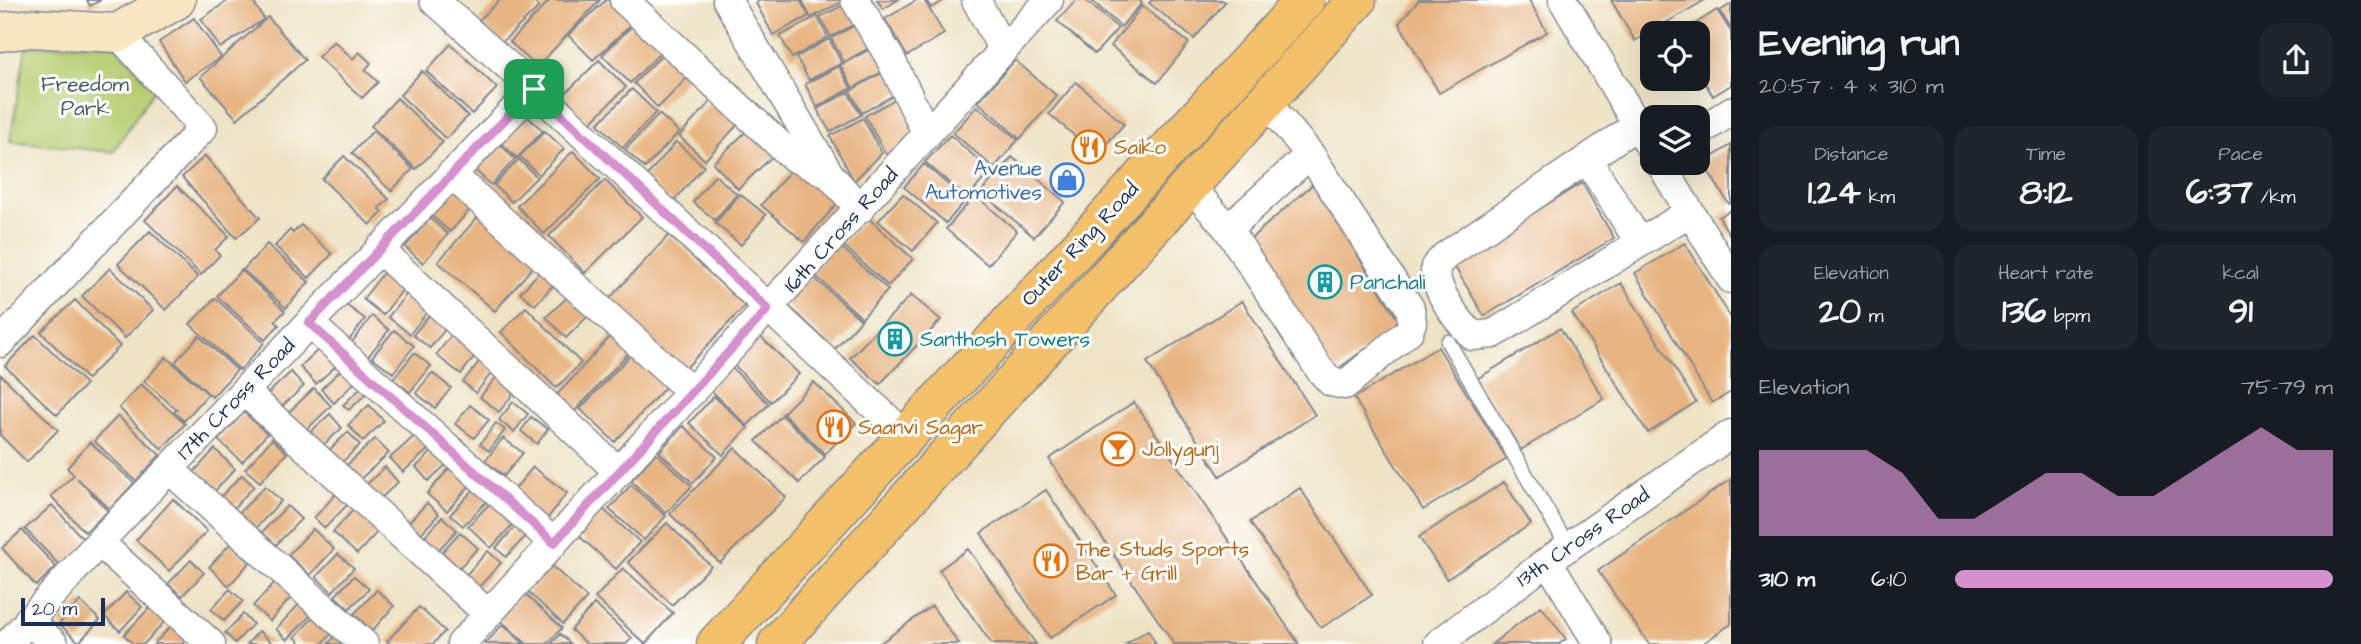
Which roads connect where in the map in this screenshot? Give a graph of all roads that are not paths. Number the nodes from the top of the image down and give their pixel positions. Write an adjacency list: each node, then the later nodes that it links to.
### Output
1 (176, 0): 12 (street)
2 (435, 0): 14 (street)
3 (624, 0): 24 (street)
4 (727, 0): 24 (street)
5 (855, 0): 20 (street)
6 (976, 0): 13 (street)
7 (1049, 0): 13 (street, 16th Cross Road)
8 (1304, 0): 39 (highway, Outer Ring Road)
9 (1357, 0): 15 (highway, Outer Ring Road)
10 (1563, 0): 18 (street)
11 (0, 32): 12 (street)
12 (117, 33): 36 (street)
13 (1003, 50): 20 (street, 16th Cross Road)
14 (534, 89): 23 (street, 17th Cross Road); 33 (street)
15 (1266, 102): 21 (street); 26 (highway, Outer Ring Road)
16 (1731, 111): 17 (street)
17 (1710, 120)
18 (1637, 125): 19 (street); 22 (street)
19 (1640, 130)
20 (927, 134): 27 (street, 16th Cross Road)
21 (1310, 154): 29 (street); 29 (street)
22 (1587, 159): 30 (street); 30 (street)
23 (451, 174): 31 (street, 17th Cross Road); 38 (street)
24 (830, 175): 27 (street)
25 (1667, 175): 28 (street)
26 (1190, 186): 29 (street); 54 (highway, Outer Ring Road)
27 (860, 209): 33 (street, 16th Cross Road)
28 (1690, 212): 30 (street); 32 (street)
29 (1228, 229)
30 (1640, 243)
31 (379, 249): 34 (street, 17th Cross Road); 42 (street)
32 (1731, 279)
33 (768, 309): 38 (street, 16th Cross Road); 39 (street)
34 (309, 323): 37 (street, 17th Cross Road); 44 (street)
35 (1448, 342): 45 (lane)
36 (0, 343)
37 (244, 391): 41 (street, 17th Cross Road); 46 (street)
38 (692, 392): 42 (street, 16th Cross Road)
39 (905, 435): 53 (highway, Outer Ring Road)
40 (1731, 435): 45 (street, 13th Cross Road)
41 (169, 469): 43 (street, 17th Cross Road); 51 (street)
42 (618, 472): 44 (street, 16th Cross Road)
43 (99, 542): 47 (street, 17th Cross Road); 50 (street)
44 (554, 543): 46 (street, 16th Cross Road)
45 (1558, 554): 55 (street, 13th Cross Road); 56 (street)
46 (488, 614): 52 (street, 16th Cross Road)
47 (28, 620): 48 (street, 17th Cross Road); 49 (street)
48 (8, 644)
49 (54, 644)
50 (211, 644)
51 (364, 644)
52 (461, 644)
53 (716, 644)
54 (777, 644)
55 (1438, 644)
56 (1598, 644)

